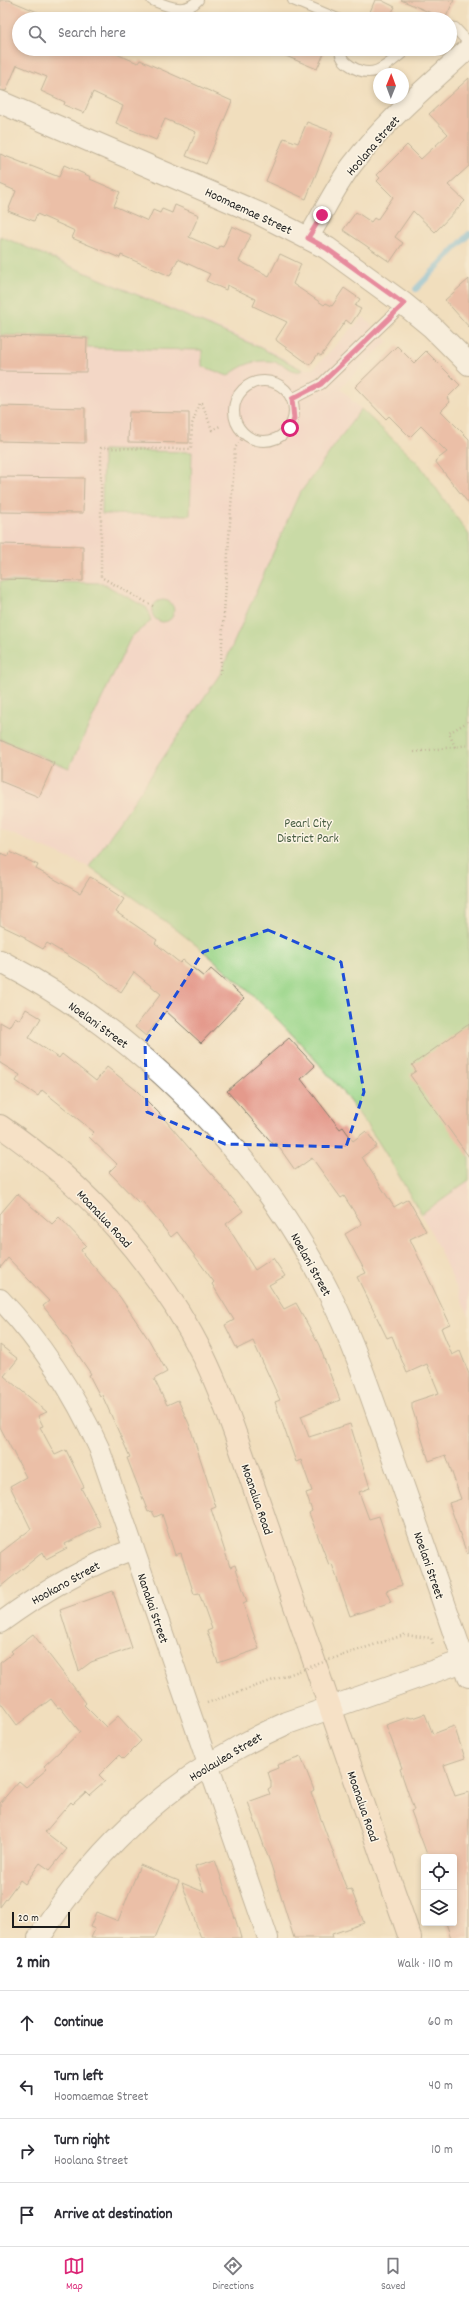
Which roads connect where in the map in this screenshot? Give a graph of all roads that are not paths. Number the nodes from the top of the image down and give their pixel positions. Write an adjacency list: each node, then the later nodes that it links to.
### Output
1 (152, 0): 2 (lane)
2 (198, 0)
3 (293, 0): 4 (lane)
4 (321, 12)
5 (457, 30): 6 (lane)
6 (469, 43)
7 (469, 48): 11 (street, Hoolana Street)
8 (341, 56): 9 (lane)
9 (398, 56)
10 (0, 102): 11 (street, Hoomaemae Street)
11 (308, 238): 12 (street, Hoomaemae Street)
12 (404, 304): 13 (street, Hoomaemae Street); 14 (lane)
13 (469, 364)
14 (292, 399): 14 (lane)
15 (0, 961): 20 (street, Noelani Street)
16 (0, 1126): 21 (main road, Moanalua Road)
17 (0, 1299): 18 (street, Nanakai Street)
18 (134, 1549): 19 (street, Hookano Street); 22 (street, Nanakai Street)
19 (0, 1623)
20 (467, 1665): 21 (street, Hoolaulea Street)
21 (330, 1707): 22 (street, Hoolaulea Street); 25 (main road, Moanalua Road)
22 (208, 1764): 23 (street, Hoolaulea Street); 24 (street, Nanakai Street)
23 (39, 1938)
24 (268, 1938)
25 (410, 1938)

